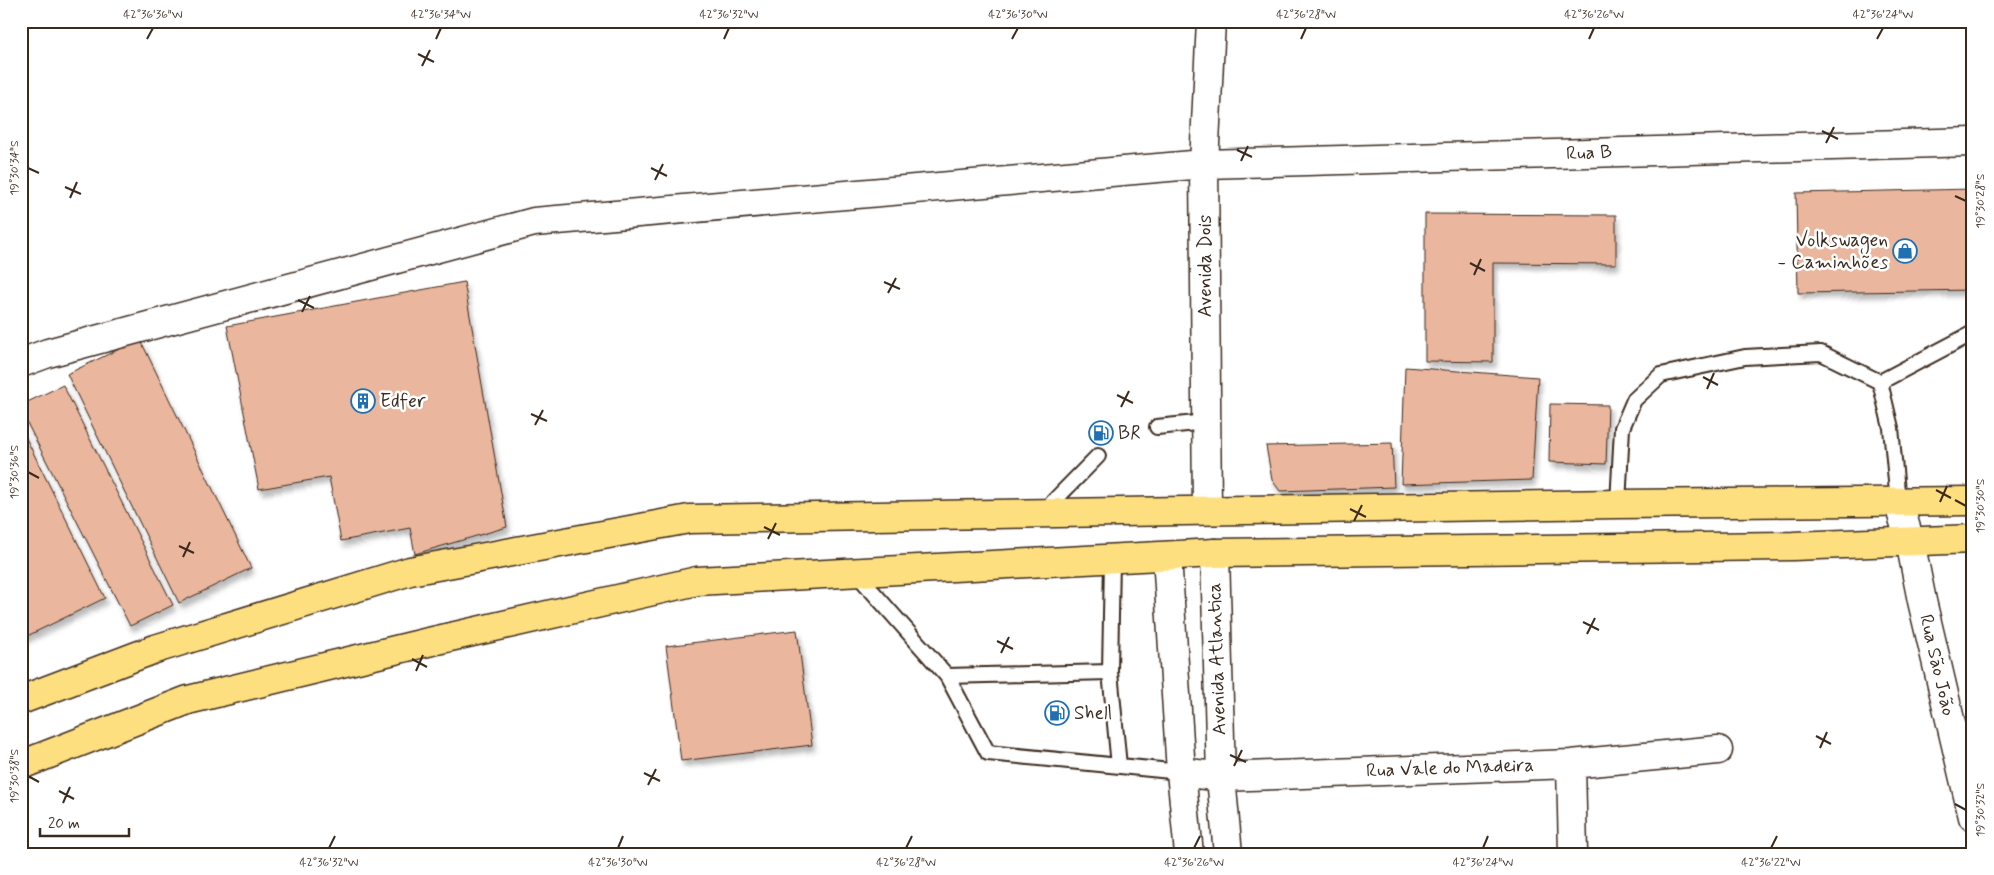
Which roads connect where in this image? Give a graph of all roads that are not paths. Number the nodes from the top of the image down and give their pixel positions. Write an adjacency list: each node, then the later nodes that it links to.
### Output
1 (1211, 21): 3 (street, Avenida Dois)
2 (1973, 142): 3 (street, Rua B)
3 (1204, 164): 5 (street, Rua B); 7 (street, Avenida Dois)
4 (1973, 333): 6 (lane)
5 (21, 363)
6 (1880, 382): 11 (lane); 12 (lane)
7 (1206, 422): 8 (lane); 13 (street, Avenida Dois)
8 (1157, 427)
9 (1098, 456): 14 (lane)
10 (1973, 501): 11 (main road)
11 (1898, 502): 12 (main road); 16 (street, Rua São João)
12 (1618, 504): 13 (main road)
13 (1206, 510): 14 (main road)
14 (1043, 513): 23 (main road)
15 (1973, 539): 16 (main road)
16 (1910, 541): 17 (main road); 30 (street, Rua São João)
17 (1215, 553): 18 (main road); 29 (street, Avenida Atlantica)
18 (1167, 556): 19 (main road); 28 (street)
19 (1112, 559): 20 (main road); 21 (lane)
20 (856, 573): 22 (lane); 26 (main road)
21 (1110, 672): 22 (lane); 27 (lane)
22 (946, 676): 27 (lane)
23 (21, 700)
24 (1718, 750): 25 (street, Rua Vale do Madeira)
25 (1571, 764): 29 (street, Rua Vale do Madeira); 33 (street)
26 (21, 766)
27 (1119, 766): 28 (lane)
28 (1181, 772): 29 (street, Rua Vale do Madeira); 31 (street)
29 (1221, 777): 32 (street, Avenida Atlantica)
30 (1973, 818)
31 (1189, 854)
32 (1228, 854)
33 (1572, 854)

